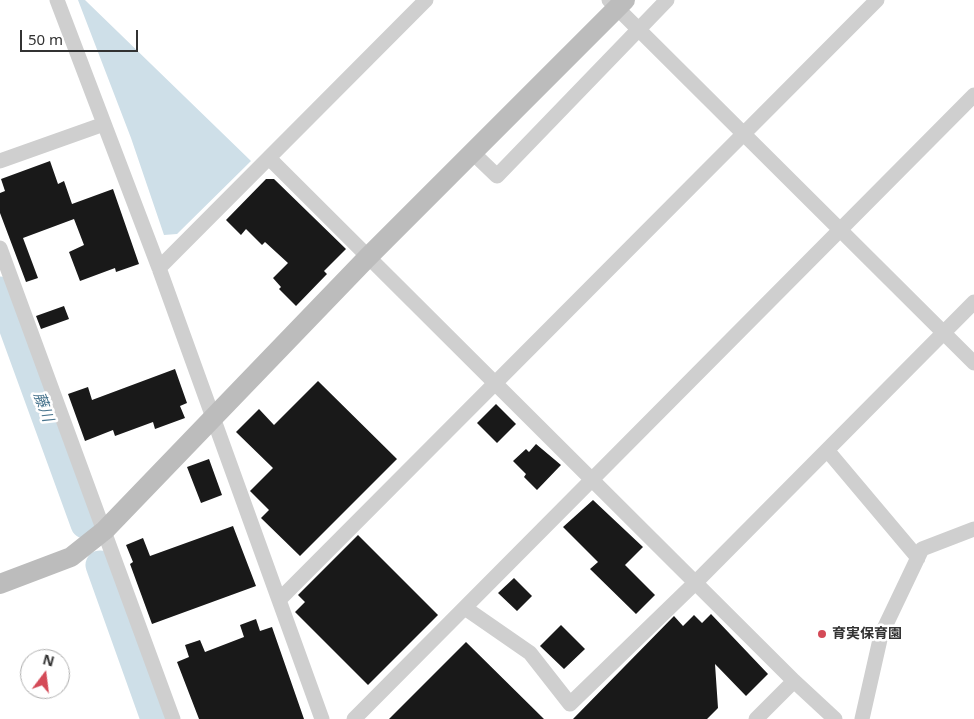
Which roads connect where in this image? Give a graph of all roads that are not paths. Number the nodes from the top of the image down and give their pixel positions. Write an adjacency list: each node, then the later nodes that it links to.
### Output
1 (56, 0): 8 (street)
2 (426, 0): 11 (street)
3 (667, 0): 6 (street)
4 (877, 0): 9 (street)
5 (617, 3): 6 (street); 10 (street)
6 (637, 30): 9 (street); 10 (street)
7 (974, 95): 13 (street)
8 (104, 124): 12 (street); 16 (street)
9 (742, 134): 13 (street); 20 (street)
10 (473, 153): 15 (street)
11 (269, 158): 15 (street); 16 (street)
12 (0, 161)
13 (838, 230): 18 (street); 23 (street)
14 (0, 248): 25 (street)
15 (367, 258): 20 (street); 21 (street)
16 (159, 268): 21 (street)
17 (974, 302): 18 (street)
18 (943, 333): 19 (street); 22 (street)
19 (974, 363)
20 (496, 384): 23 (street); 29 (street)
21 (212, 419): 25 (street); 29 (street)
22 (827, 450): 26 (street); 27 (street)
23 (593, 479): 27 (street); 30 (street)
24 (974, 529): 26 (street)
25 (104, 530): 28 (street); 32 (street)
26 (918, 558): 37 (street)
27 (696, 582): 30 (street); 31 (street)
28 (0, 584)
29 (279, 600): 33 (street)
30 (465, 608): 34 (street)
31 (794, 681): 35 (street); 36 (street)
32 (173, 719)
33 (322, 719)
34 (354, 719)
35 (756, 719)
36 (835, 719)
37 (862, 719)

